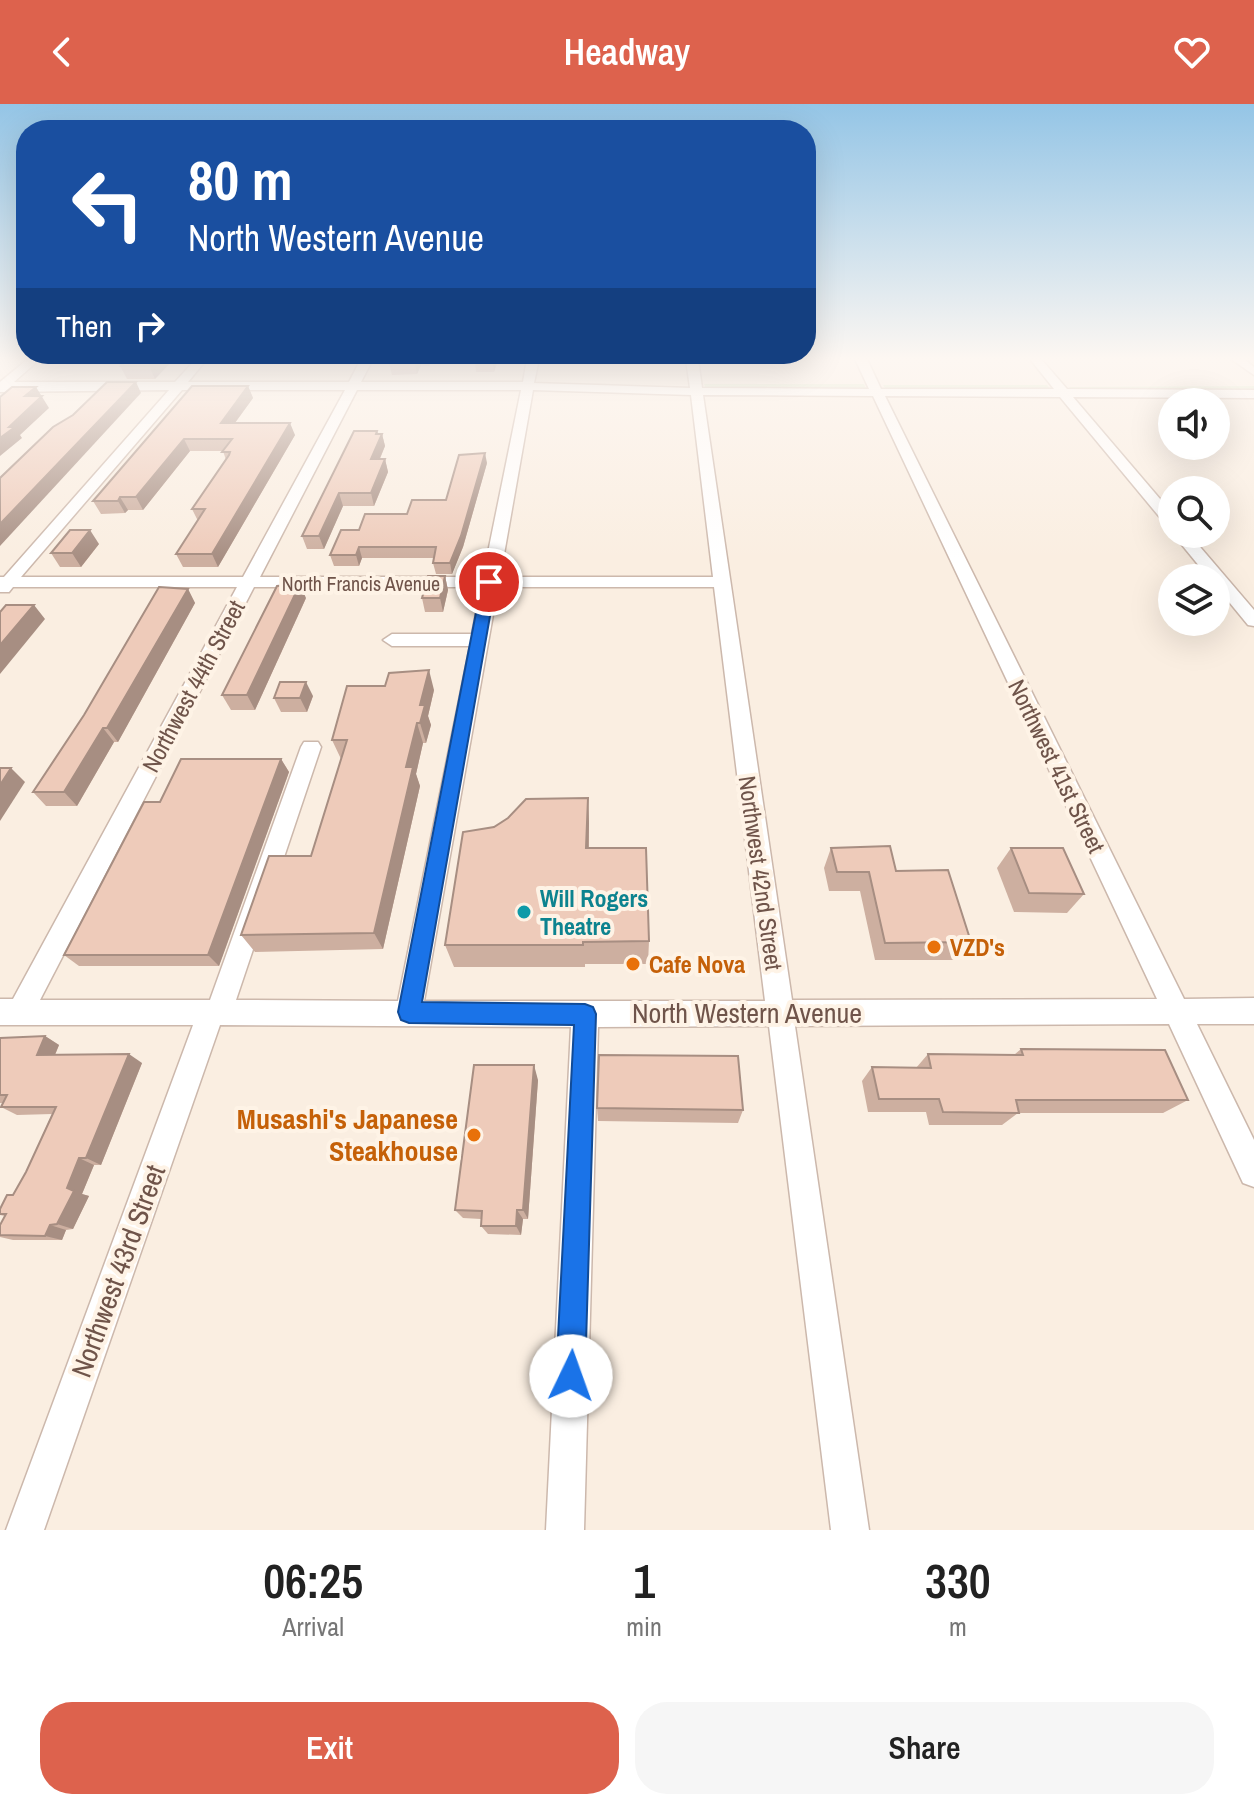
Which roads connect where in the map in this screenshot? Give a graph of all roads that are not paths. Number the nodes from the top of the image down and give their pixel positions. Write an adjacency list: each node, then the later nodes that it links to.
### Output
1 (143, 426): 12 (street)
2 (333, 426): 11 (street, Northwest 44th Street)
3 (520, 426): 9 (street)
4 (701, 426): 10 (street, Northwest 42nd Street)
5 (894, 426): 17 (street, Northwest 41st Street)
6 (1090, 426): 7 (street)
7 (1158, 506)
8 (1193, 548): 13 (street)
9 (489, 582): 10 (street, North Francis Avenue); 11 (street, North Francis Avenue); 15 (street)
10 (722, 582): 22 (street, Northwest 42nd Street)
11 (248, 584): 12 (street, North Francis Avenue); 19 (street, Northwest 44th Street)
12 (3, 585)
13 (1254, 621)
14 (392, 640): 15 (street)
15 (478, 640): 21 (street)
16 (311, 747): 20 (street, Northwest 43rd Street)
17 (1176, 1011): 18 (street, North Western Avenue); 22 (street, North Western Avenue); 24 (street, Northwest 41st Street)
18 (1254, 1011)
19 (10, 1012): 20 (street, North Western Avenue)
20 (215, 1012): 21 (street, North Western Avenue); 25 (street, Northwest 43rd Street)
21 (409, 1012): 23 (street, North Western Avenue)
22 (781, 1013): 23 (street, North Western Avenue); 27 (street, Northwest 42nd Street)
23 (585, 1014): 26 (street)
24 (1254, 1172)
25 (25, 1530)
26 (565, 1530)
27 (850, 1530)

